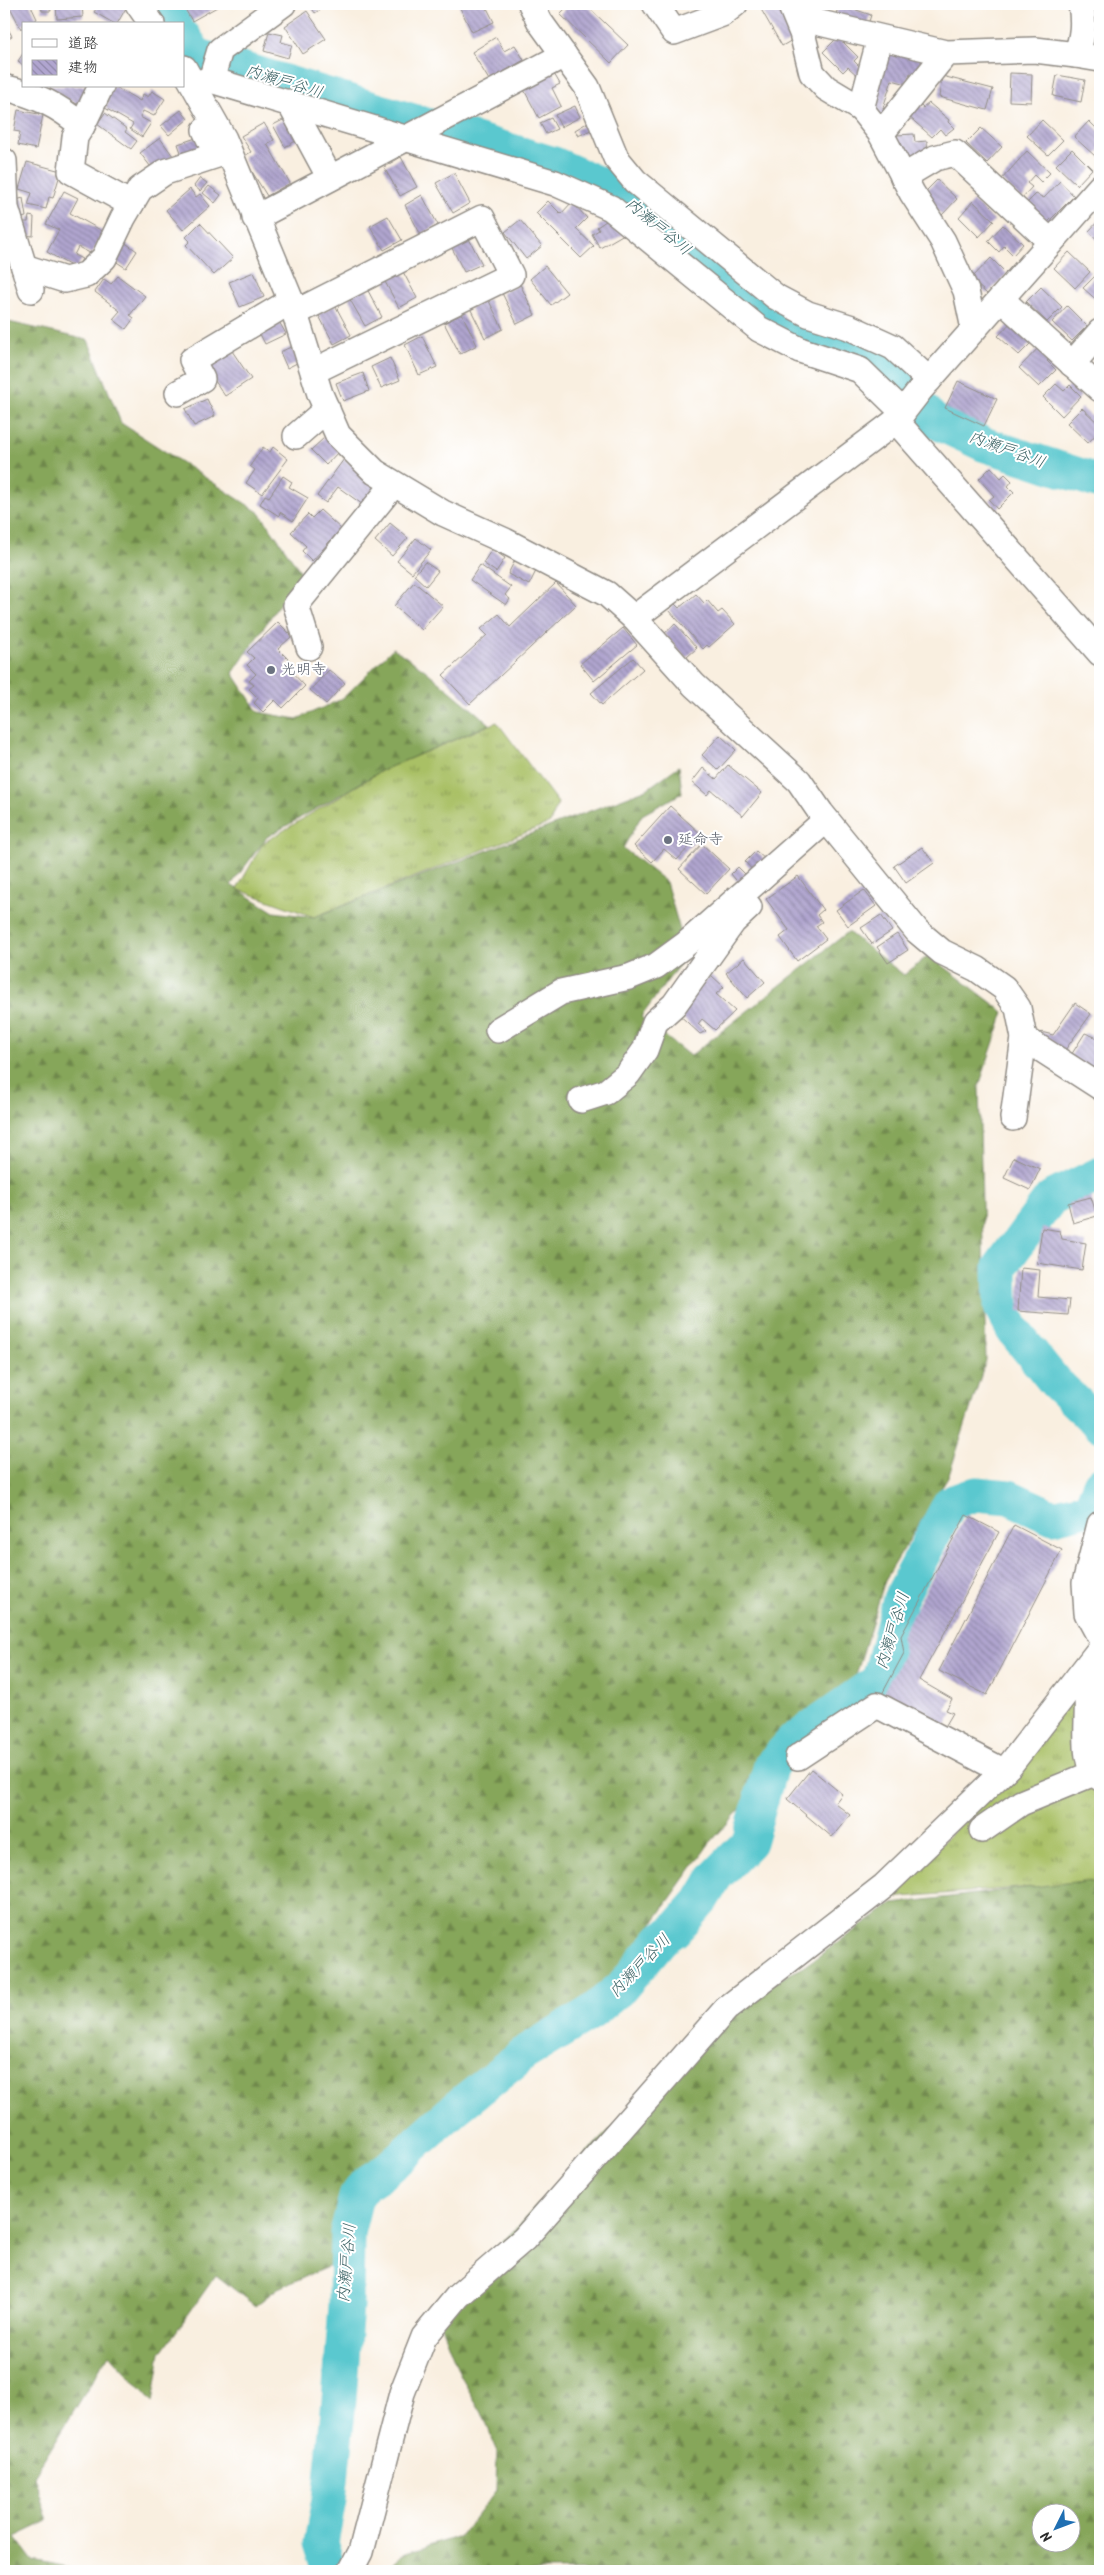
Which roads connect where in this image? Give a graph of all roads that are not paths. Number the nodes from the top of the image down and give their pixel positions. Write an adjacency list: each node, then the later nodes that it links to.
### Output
1 (283, 4): 13 (street)
2 (531, 4): 10 (street)
3 (655, 4): 4 (street)
4 (735, 4)
5 (790, 4): 17 (street)
6 (795, 4): 8 (street)
7 (1081, 4): 11 (street)
8 (880, 38): 9 (street); 17 (street)
9 (946, 53): 11 (street); 19 (street)
10 (564, 55): 20 (street); 35 (street)
11 (1076, 55): 12 (street)
12 (1100, 59)
13 (192, 79): 16 (street); 21 (street); 27 (street)
14 (100, 88): 18 (street)
15 (4, 91): 18 (street)
16 (289, 102): 20 (street); 24 (street)
17 (861, 109): 19 (street)
18 (82, 126): 26 (street)
19 (881, 134): 23 (street)
20 (407, 137): 24 (street); 39 (street)
21 (217, 155): 26 (street); 27 (street)
22 (4, 161): 26 (street)
23 (903, 177): 28 (street); 31 (street)
24 (330, 178): 27 (street)
25 (1100, 187): 28 (street)
26 (131, 204)
27 (252, 209): 30 (street)
28 (1051, 242): 29 (street)
29 (1000, 300): 31 (street); 33 (street)
30 (293, 307): 34 (street); 34 (street); 37 (street)
31 (974, 329): 35 (street)
32 (1100, 332): 33 (street)
33 (1072, 364): 36 (street)
34 (314, 372): 38 (street)
35 (924, 385): 39 (street)
36 (1100, 389)
37 (178, 393)
38 (327, 409): 40 (street); 41 (street)
39 (899, 417): 42 (street); 44 (street)
40 (296, 436)
41 (394, 484): 42 (street); 43 (street)
42 (634, 618): 45 (street)
43 (309, 648)
44 (1100, 653)
45 (829, 824): 46 (street); 47 (street); 49 (street)
46 (498, 1030)
47 (1024, 1038): 48 (street); 50 (street)
48 (1100, 1087)
49 (582, 1100)
50 (1013, 1118)
51 (1100, 1524): 52 (street)
52 (1100, 1637)
53 (1100, 1650): 54 (street)
54 (1088, 1676): 56 (street); 57 (street)
55 (798, 1757): 56 (street)
56 (1003, 1771): 59 (street)
57 (1097, 1776): 58 (street)
58 (982, 1830)
59 (351, 2571)

